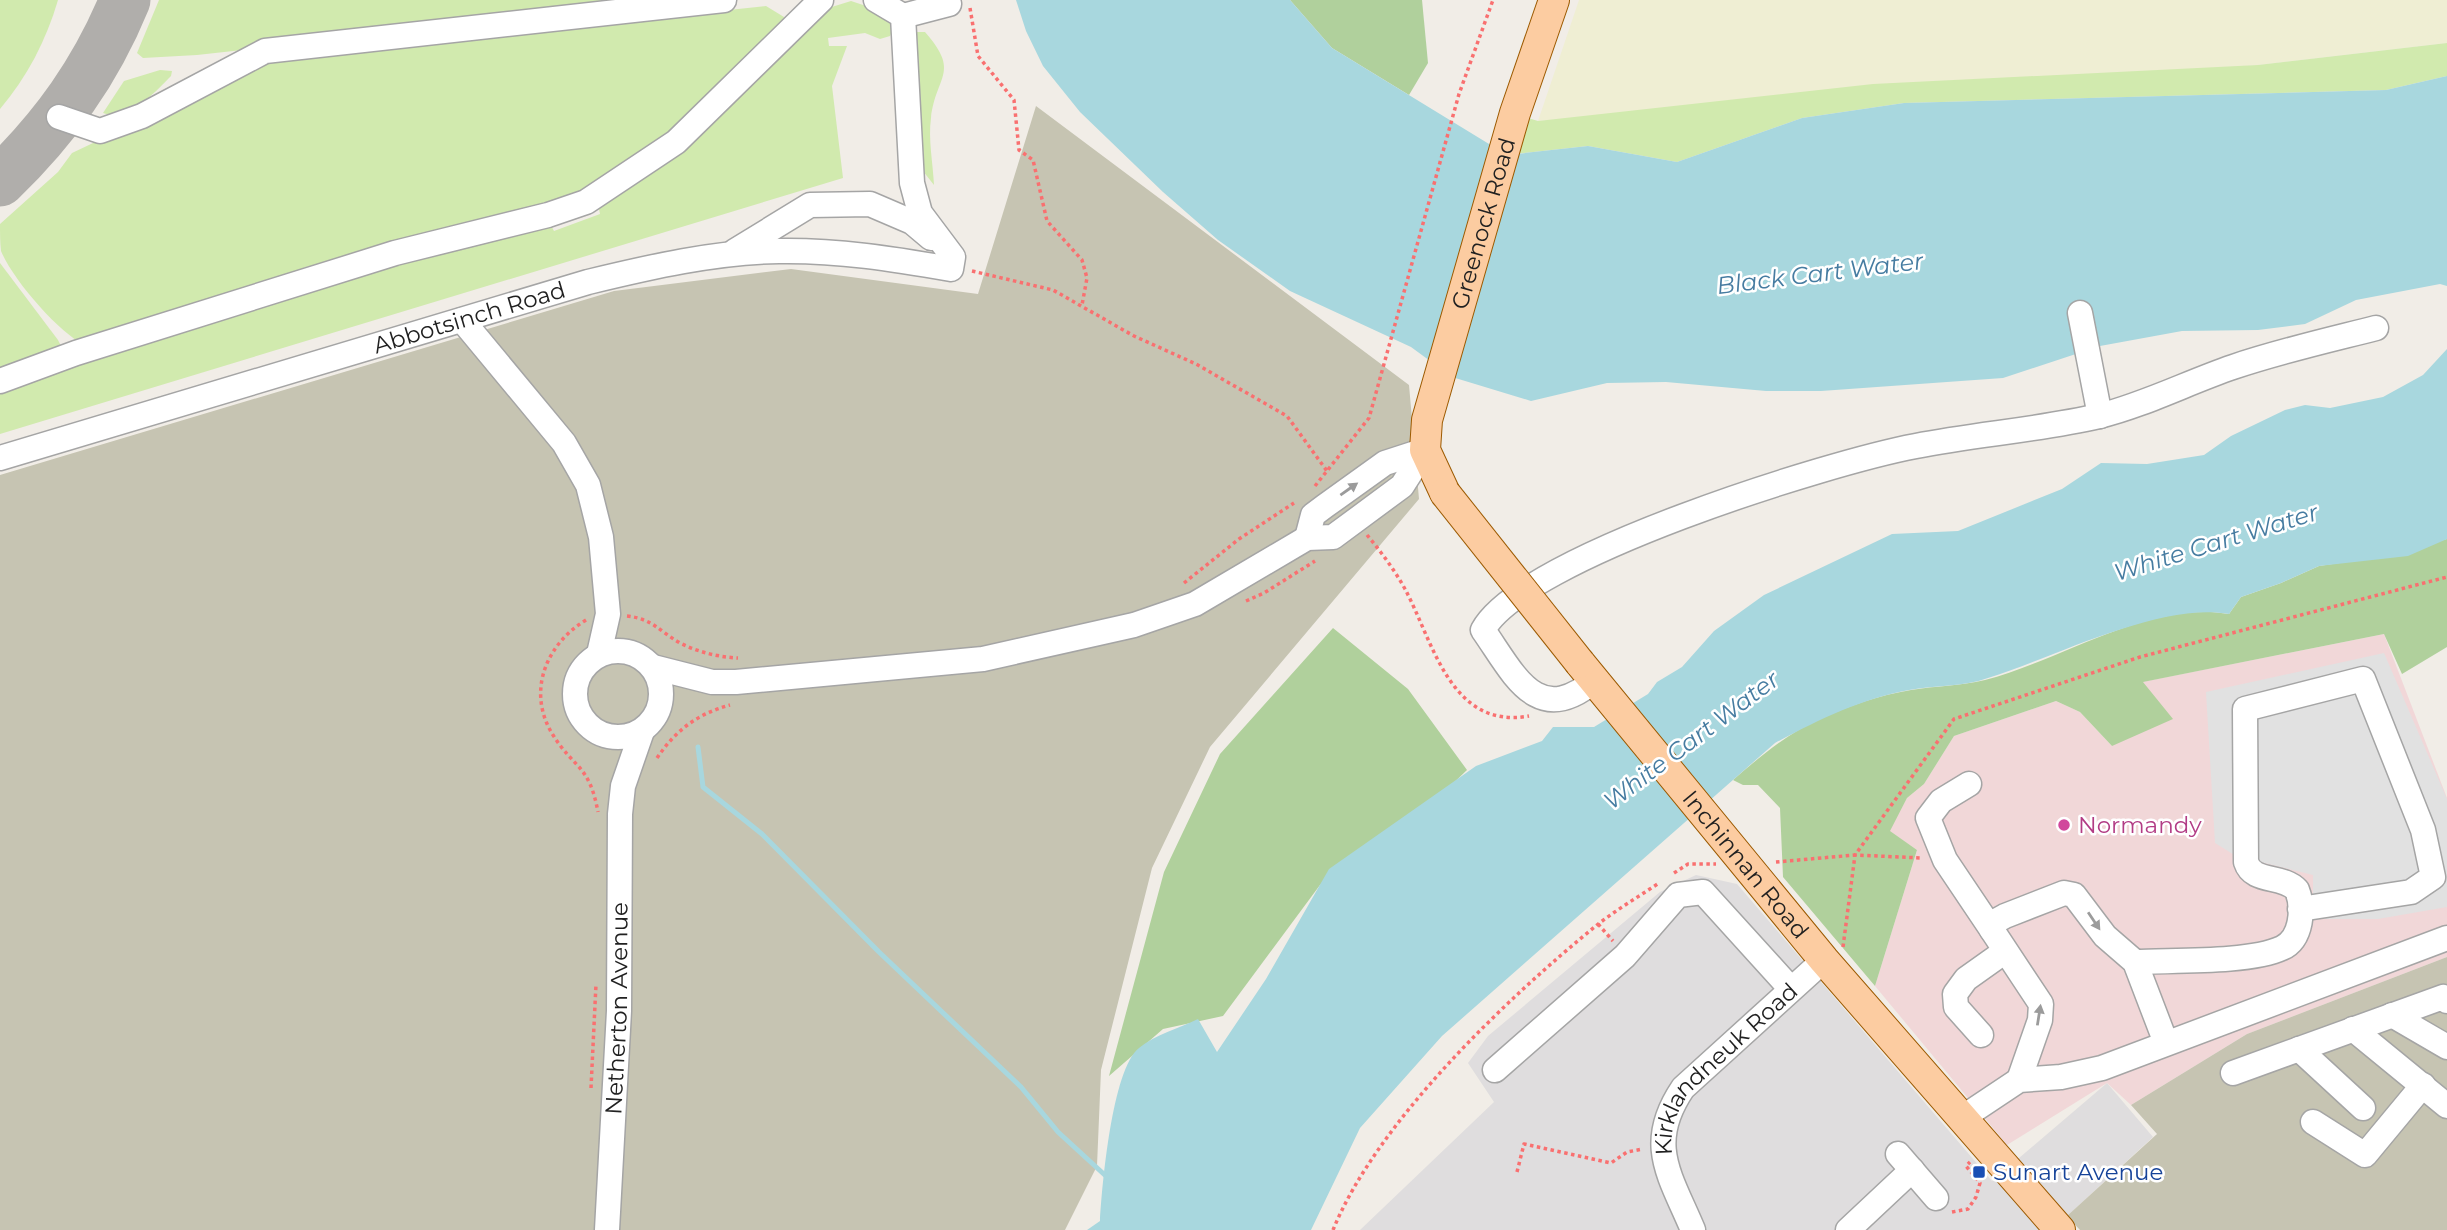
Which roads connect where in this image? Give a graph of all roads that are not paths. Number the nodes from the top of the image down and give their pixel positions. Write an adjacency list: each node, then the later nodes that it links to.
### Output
1 (724, 0): 7 (street)
2 (821, 0): 13 (street)
3 (877, 0): 6 (street)
4 (948, 0): 6 (street)
5 (1554, 0): 15 (main road, Greenock Road)
6 (903, 16): 9 (street)
7 (60, 117)
8 (728, 256): 9 (street, Abbotsinch Road); 9 (street); 11 (street, Abbotsinch Road)
9 (952, 263)
10 (2080, 313): 14 (street)
11 (463, 320): 16 (street, Abbotsinch Road); 17 (street)
12 (2376, 327): 14 (street)
13 (0, 381)
14 (2100, 416): 20 (street)
15 (1425, 450): 20 (main road, Inchinnan Road, bridge); 21 (street)
16 (0, 458)
17 (608, 614): 18 (street); 19 (street)
18 (599, 654): 19 (street); 24 (street)
19 (644, 660): 21 (street); 22 (street)
20 (1595, 680): 31 (main road, Inchinnan Road)
21 (712, 682): 22 (street)
22 (661, 704): 23 (street)
23 (642, 731): 24 (street); 26 (street, Netherton Avenue)
24 (606, 736): 26 (street, Netherton Avenue)
25 (1969, 783): 29 (street)
26 (623, 786): 49 (street, Netherton Avenue)
27 (2300, 909): 27 (street); 30 (street)
28 (2447, 938): 37 (street)
29 (1998, 941): 30 (street, one-way to 30); 36 (street); 42 (street, one-way to 29)
30 (2135, 962): 37 (street)
31 (1833, 970): 32 (street, Kirklandneuk Road); 46 (main road, Inchinnan Road)
32 (1791, 989): 40 (street); 50 (street, Kirklandneuk Road)
33 (2447, 1001): 34 (street)
34 (2392, 1016): 35 (street); 38 (street)
35 (2353, 1030): 39 (street); 43 (street)
36 (1981, 1035)
37 (2166, 1043): 42 (street)
38 (2447, 1047)
39 (2300, 1049): 41 (street); 45 (street)
40 (1495, 1070)
41 (2233, 1073)
42 (2019, 1080): 46 (street)
43 (2423, 1085): 44 (street); 47 (street)
44 (2447, 1106)
45 (2363, 1108)
46 (1962, 1118): 52 (main road, Inchinnan Road)
47 (2313, 1122)
48 (1936, 1198): 51 (street)
49 (607, 1230)
50 (1693, 1230)
51 (1848, 1230)
52 (2060, 1230)

